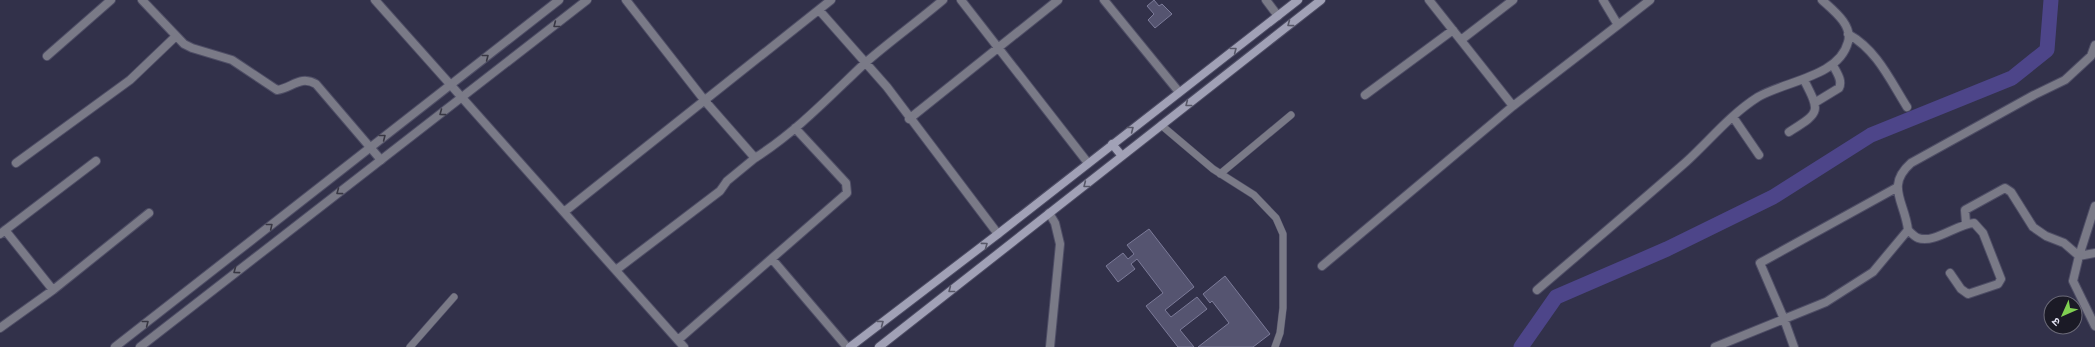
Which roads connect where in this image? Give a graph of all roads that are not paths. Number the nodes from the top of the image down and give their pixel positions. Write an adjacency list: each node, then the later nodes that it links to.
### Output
1 (111, 0): 29 (street)
2 (142, 0): 25 (street)
3 (375, 0): 33 (street)
4 (558, 0): 33 (street, one-way to 4)
5 (586, 0): 36 (street, one-way to 36)
6 (626, 0): 37 (street)
7 (831, 0): 20 (street)
8 (943, 0): 30 (street)
9 (962, 0): 28 (street)
10 (1058, 0): 28 (street)
11 (1104, 0): 34 (street)
12 (1266, 0): 21 (street)
13 (1298, 0): 21 (main road)
14 (1321, 0): 44 (main road, one-way to 44)
15 (1429, 0): 23 (street)
16 (1513, 0): 26 (street)
17 (1603, 0): 22 (street)
18 (1650, 0): 22 (street)
19 (1822, 0): 24 (street)
20 (819, 10): 30 (street); 37 (street)
21 (1278, 16): 34 (main road, one-way to 21)
22 (1618, 25): 39 (street)
23 (1453, 30): 26 (street); 35 (street)
24 (1848, 34): 31 (street); 40 (street)
25 (175, 37): 48 (street); 55 (street)
26 (1461, 40): 39 (street)
27 (2095, 45): 57 (street)
28 (999, 48): 43 (street); 54 (street)
29 (47, 56)
30 (866, 63): 43 (street); 45 (street)
31 (1832, 65): 32 (street); 38 (street)
32 (1804, 80): 38 (street); 42 (street)
33 (451, 85): 36 (street); 48 (street, one-way to 33)
34 (1179, 92): 47 (main road, one-way to 34)
35 (1365, 95)
36 (462, 98): 52 (street, one-way to 52); 59 (street)
37 (705, 101): 51 (street); 59 (street)
38 (1816, 102): 46 (street)
39 (1513, 106): 69 (street)
40 (1907, 107)
41 (1291, 115): 56 (lane)
42 (1733, 117): 49 (street); 73 (street)
43 (909, 119): 65 (street)
44 (1161, 125): 50 (main road); 56 (lane)
45 (795, 128): 51 (street); 68 (street)
46 (1789, 132)
47 (1112, 144): 50 (main road); 54 (main road)
48 (369, 147): 52 (street); 80 (street, one-way to 48)
49 (1759, 155)
50 (1122, 156): 61 (main road, one-way to 61)
51 (755, 158): 70 (street)
52 (380, 160): 81 (street, one-way to 81)
53 (96, 161): 64 (street)
54 (1088, 163): 65 (main road)
55 (16, 164)
56 (1220, 174): 88 (lane)
57 (1896, 188): 63 (street); 75 (street)
58 (2095, 206): 67 (street)
59 (564, 212): 70 (street)
60 (149, 213): 72 (street)
61 (1048, 213): 86 (main road, one-way to 86); 87 (street)
62 (1966, 223): 63 (street); 67 (street); 71 (street)
63 (1908, 230): 75 (street)
64 (2, 232): 72 (street)
65 (998, 234): 85 (main road, one-way to 65)
66 (2095, 253): 67 (street)
67 (2079, 256): 76 (street)
68 (772, 259): 78 (street); 84 (street)
69 (1322, 266)
70 (616, 270): 78 (street)
71 (1950, 273)
72 (53, 290): 77 (street)
73 (1537, 290)
74 (454, 297): 82 (lane)
75 (1784, 319): 79 (street); 89 (street)
76 (2095, 326)
77 (0, 328)
78 (678, 340): 83 (street)
79 (1718, 346)
80 (115, 347)
81 (140, 347)
82 (410, 347)
83 (684, 347)
84 (847, 347)
85 (850, 347)
86 (879, 347)
87 (1050, 347)
88 (1275, 347)
89 (1794, 347)

